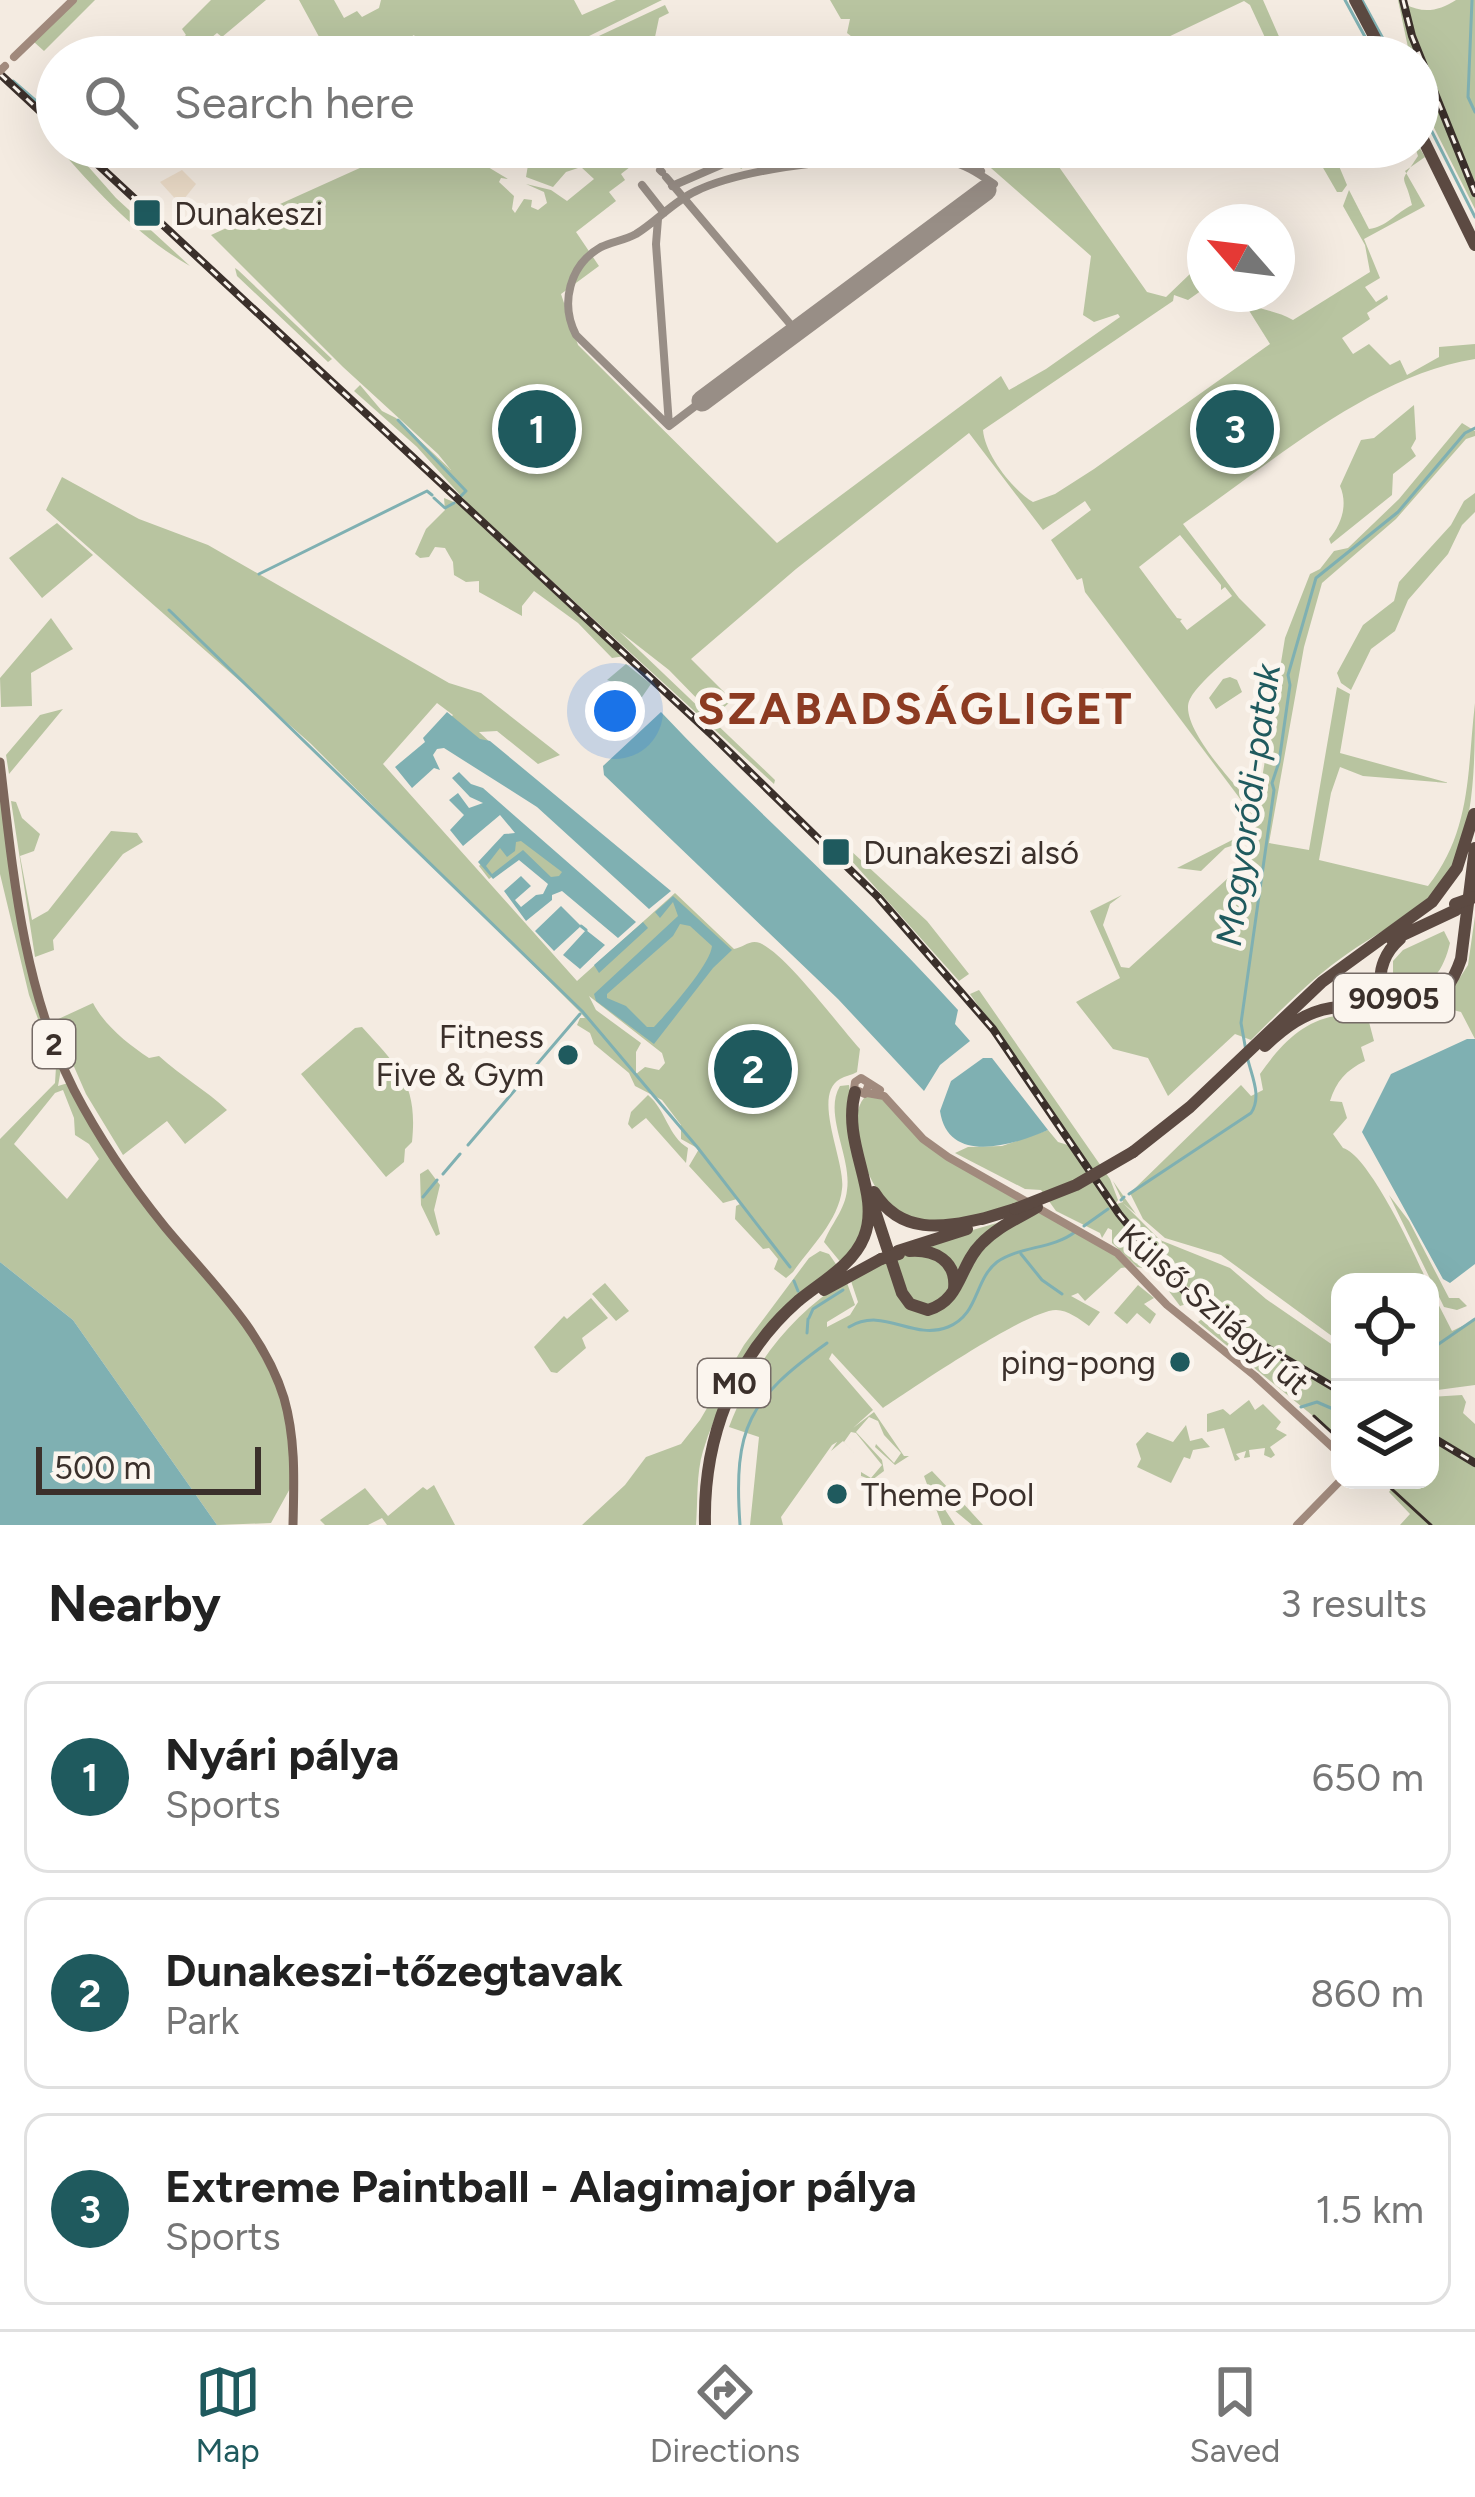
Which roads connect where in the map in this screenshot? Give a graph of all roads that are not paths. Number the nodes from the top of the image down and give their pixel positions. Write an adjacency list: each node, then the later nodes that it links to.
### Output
1 (73, 0): 4 (main road)
2 (1353, 0): 3 (highway)
3 (1372, 36)
4 (7, 63)
5 (1439, 159): 7 (highway)
6 (1437, 168): 8 (highway)
7 (1475, 230)
8 (1475, 245)
9 (0, 762): 27 (main road, 2)
10 (1475, 812): 12 (highway); 14 (highway)
11 (1475, 848): 12 (highway)
12 (1465, 903): 13 (highway); 13 (highway, 90905); 14 (highway); 15 (highway)
13 (1416, 927): 15 (highway)
14 (1373, 944): 15 (highway)
15 (1254, 1050): 17 (highway)
16 (861, 1093): 18 (highway); 19 (main road, Külső Szilágyi út)
17 (1135, 1154): 19 (highway, bridge); 20 (highway, bridge)
18 (863, 1172): 21 (highway); 23 (highway); 24 (highway)
19 (1043, 1209): 20 (highway, bridge); 25 (main road, Külső Szilágyi út)
20 (1018, 1212): 21 (highway); 22 (highway); 24 (highway)
21 (985, 1218): 22 (highway)
22 (898, 1251): 23 (highway, M0, bridge); 24 (highway)
23 (843, 1272): 28 (highway, M0); 28 (highway, M0)
24 (948, 1300)
25 (1331, 1446)
26 (1332, 1489): 29 (main road)
27 (293, 1525)
28 (708, 1525)
29 (1297, 1525)

